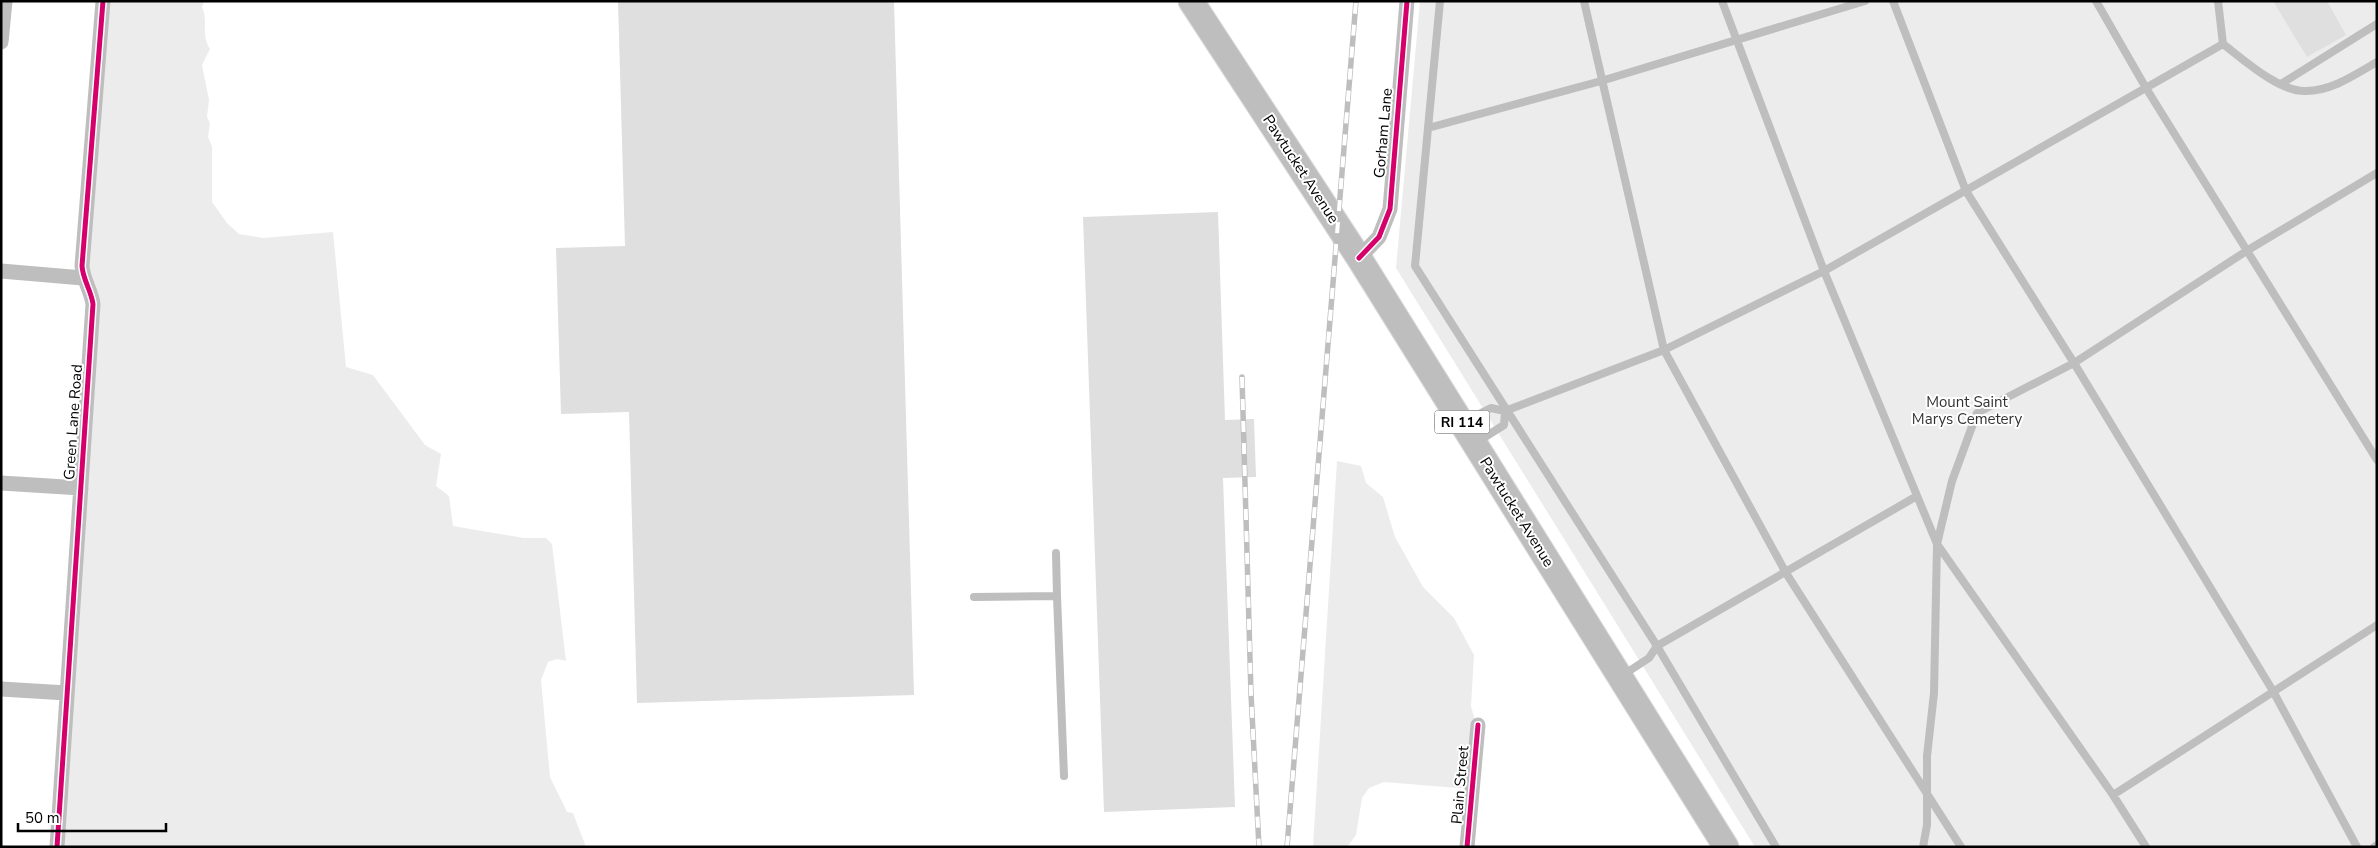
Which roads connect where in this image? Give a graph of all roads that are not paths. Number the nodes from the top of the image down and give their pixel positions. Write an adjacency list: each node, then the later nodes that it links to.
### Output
1 (5, 1): 14 (street)
2 (103, 1): 27 (street, Green Lane Road)
3 (1192, 1): 24 (main road, Pawtucket Avenue / RI 114)
4 (1407, 1): 24 (street, Gorham Lane)
5 (1440, 1): 20 (lane)
6 (1584, 1): 17 (lane)
7 (1722, 1): 13 (lane)
8 (1865, 1): 13 (lane)
9 (1893, 1): 22 (lane)
10 (2096, 1): 19 (lane)
11 (2218, 1): 15 (lane)
12 (2377, 24): 18 (lane)
13 (1737, 41): 17 (lane); 25 (lane)
14 (1, 42)
15 (2223, 44): 18 (lane); 19 (lane)
16 (2377, 62): 18 (lane)
17 (1601, 82): 20 (lane); 28 (lane)
18 (2281, 84)
19 (2146, 88): 22 (lane); 23 (lane)
20 (1428, 128): 30 (lane)
21 (2377, 174): 23 (lane)
22 (1966, 191): 25 (lane); 29 (lane)
23 (2248, 250): 29 (lane); 33 (lane)
24 (1359, 258): 31 (main road, Pawtucket Avenue / RI 114)
25 (1824, 271): 28 (lane); 36 (lane)
26 (1, 272): 27 (street)
27 (83, 278): 35 (street, Green Lane Road)
28 (1664, 350): 30 (lane); 39 (lane)
29 (2074, 363): 37 (lane); 46 (lane)
30 (1505, 411): 31 (lane); 32 (lane); 43 (lane)
31 (1462, 422): 32 (main road, Pawtucket Avenue / RI 114)
32 (1474, 444): 44 (main road, Pawtucket Avenue / RI 114)
33 (2377, 460)
34 (1, 483): 35 (street)
35 (81, 488): 47 (street, Green Lane Road)
36 (1917, 496): 37 (lane); 39 (lane)
37 (1937, 544): 50 (lane); 51 (lane)
38 (1056, 552): 40 (lane)
39 (1786, 573): 43 (lane); 50 (lane)
40 (1057, 596): 41 (lane); 49 (lane)
41 (974, 597)
42 (2377, 625): 46 (lane)
43 (1658, 646): 44 (lane); 55 (lane)
44 (1620, 678): 54 (main road, Pawtucket Avenue / RI 114)
45 (1, 689): 47 (street)
46 (2273, 691): 51 (lane); 59 (lane)
47 (66, 693): 52 (street, Green Lane Road)
48 (1478, 724): 53 (street, Plain Street)
49 (1064, 776)
50 (1927, 794): 56 (lane); 57 (lane)
51 (2112, 795): 58 (lane)
52 (57, 847)
53 (1468, 847)
54 (1726, 847)
55 (1776, 847)
56 (1923, 847)
57 (1961, 847)
58 (2146, 847)
59 (2357, 847)

